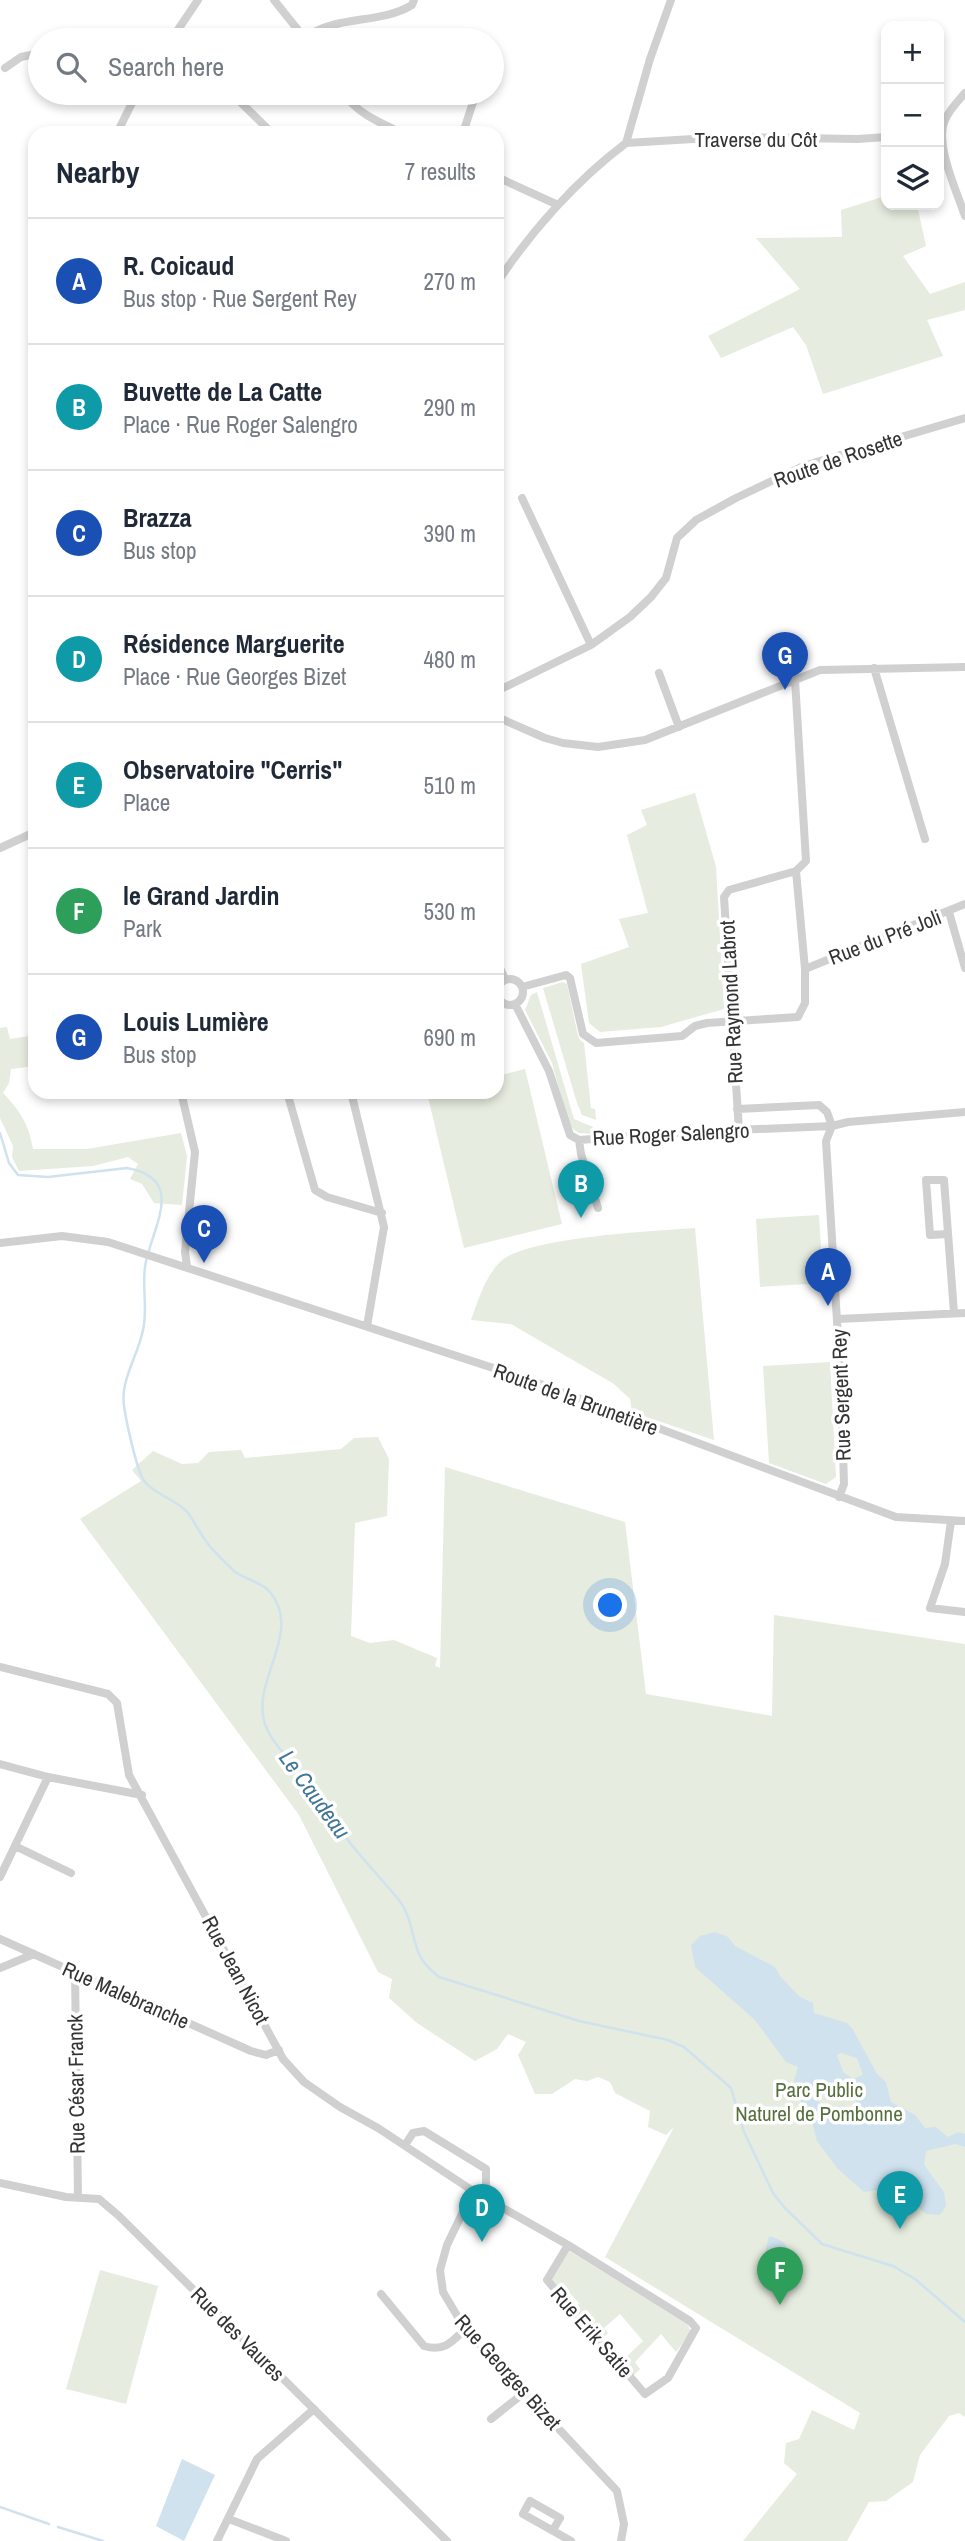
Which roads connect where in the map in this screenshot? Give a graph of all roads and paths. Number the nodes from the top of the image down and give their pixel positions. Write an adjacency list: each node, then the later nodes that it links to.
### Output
1 (198, 0): 5 (street)
2 (274, 0): 6 (street)
3 (414, 0): 7 (street)
4 (671, 0): 21 (street)
5 (179, 28)
6 (297, 28)
7 (324, 28)
8 (28, 56): 9 (street)
9 (5, 68)
10 (965, 93): 15 (street)
11 (131, 105): 16 (street)
12 (243, 105): 17 (street)
13 (353, 105): 18 (street)
14 (472, 105): 19 (street)
15 (944, 121)
16 (120, 126)
17 (265, 126)
18 (387, 126)
19 (465, 126)
20 (881, 137): 21 (street, Traverse du Côt)
21 (626, 142): 24 (street)
22 (943, 147): 25 (street)
23 (504, 180): 24 (street)
24 (558, 205): 26 (street)
25 (965, 216)
26 (504, 272)
27 (965, 418): 29 (street, Route de Rosette)
28 (522, 498): 29 (street)
29 (591, 645): 34 (street, Route de Rosette)
30 (965, 667): 31 (street)
31 (874, 668): 33 (street); 38 (street)
32 (659, 673): 36 (street)
33 (795, 680): 36 (street); 40 (street)
34 (504, 688)
35 (504, 720): 36 (street)
36 (679, 727)
37 (28, 835): 39 (street)
38 (925, 839)
39 (0, 848)
40 (796, 872): 44 (street); 49 (street, Rue Raymond Labrot)
41 (965, 904): 42 (street, Rue du Pré Joli)
42 (949, 912): 43 (street); 44 (street, Rue du Pré Joli)
43 (965, 968)
44 (805, 969): 49 (street)
45 (505, 979): 46 (street)
46 (522, 987): 48 (street); 49 (street)
47 (504, 1003): 48 (street)
48 (515, 1004): 57 (street, Rue Roger Salengro)
49 (733, 1022): 53 (street, Rue Raymond Labrot)
50 (183, 1099): 62 (street)
51 (289, 1099): 59 (street)
52 (353, 1099): 59 (street)
53 (737, 1109): 55 (street); 56 (street, Rue Raymond Labrot)
54 (965, 1112): 55 (street, Rue Roger Salengro)
55 (832, 1126): 56 (street, Rue Roger Salengro); 65 (street, Rue Sergent Rey)
56 (739, 1130): 57 (street, Rue Roger Salengro)
57 (579, 1140): 58 (street)
58 (598, 1208)
59 (382, 1213): 66 (street)
60 (948, 1234): 60 (street); 63 (street)
61 (0, 1243): 62 (street, Route de la Brunetière)
62 (187, 1266): 66 (street, Route de la Brunetière)
63 (954, 1313): 64 (street); 65 (street)
64 (965, 1313)
65 (838, 1319): 67 (street, Rue Sergent Rey)
66 (367, 1326): 67 (street, Route de la Brunetière)
67 (839, 1497): 68 (street, Route de la Brunetière)
68 (951, 1521): 69 (street, Route de la Brunetière); 70 (street)
69 (965, 1521)
70 (965, 1612)
71 (0, 1667): 74 (street, Rue Jean Nicot)
72 (0, 1764): 73 (street)
73 (48, 1777): 74 (street); 75 (street)
74 (142, 1795): 82 (street, Rue Jean Nicot)
75 (15, 1846): 76 (street); 77 (street)
76 (71, 1873)
77 (0, 1877)
78 (0, 1938): 79 (street, Rue Malebranche)
79 (34, 1954): 80 (street); 81 (street, Rue Malebranche)
80 (0, 1968)
81 (75, 1972): 84 (street, Rue Malebranche); 89 (street, Rue César Franck)
82 (274, 2040): 83 (street, Rue Jean Nicot); 84 (street)
83 (279, 2050): 84 (street, Rue Malebranche); 85 (street, Rue Jean Nicot)
84 (251, 2051)
85 (405, 2145): 87 (street, Rue Jean Nicot); 88 (street)
86 (0, 2183): 89 (street, Rue des Vaures)
87 (474, 2191): 88 (street, Rue Jean Nicot); 92 (street, Rue Georges Bizet)
88 (483, 2196): 90 (street, Rue Erik Satie)
89 (78, 2197): 94 (street, Rue des Vaures)
90 (568, 2245): 90 (street, Rue Erik Satie)
91 (381, 2294): 92 (street)
92 (465, 2329): 93 (street, Rue Georges Bizet)
93 (525, 2392): 95 (street); 102 (street, Rue Georges Bizet)
94 (314, 2409): 96 (street); 100 (street, Rue des Vaures)
95 (491, 2419)
96 (229, 2519): 98 (street); 99 (street)
97 (553, 2530): 101 (street)
98 (217, 2541)
99 (286, 2541)
100 (447, 2541)
101 (571, 2541)
102 (621, 2541)

